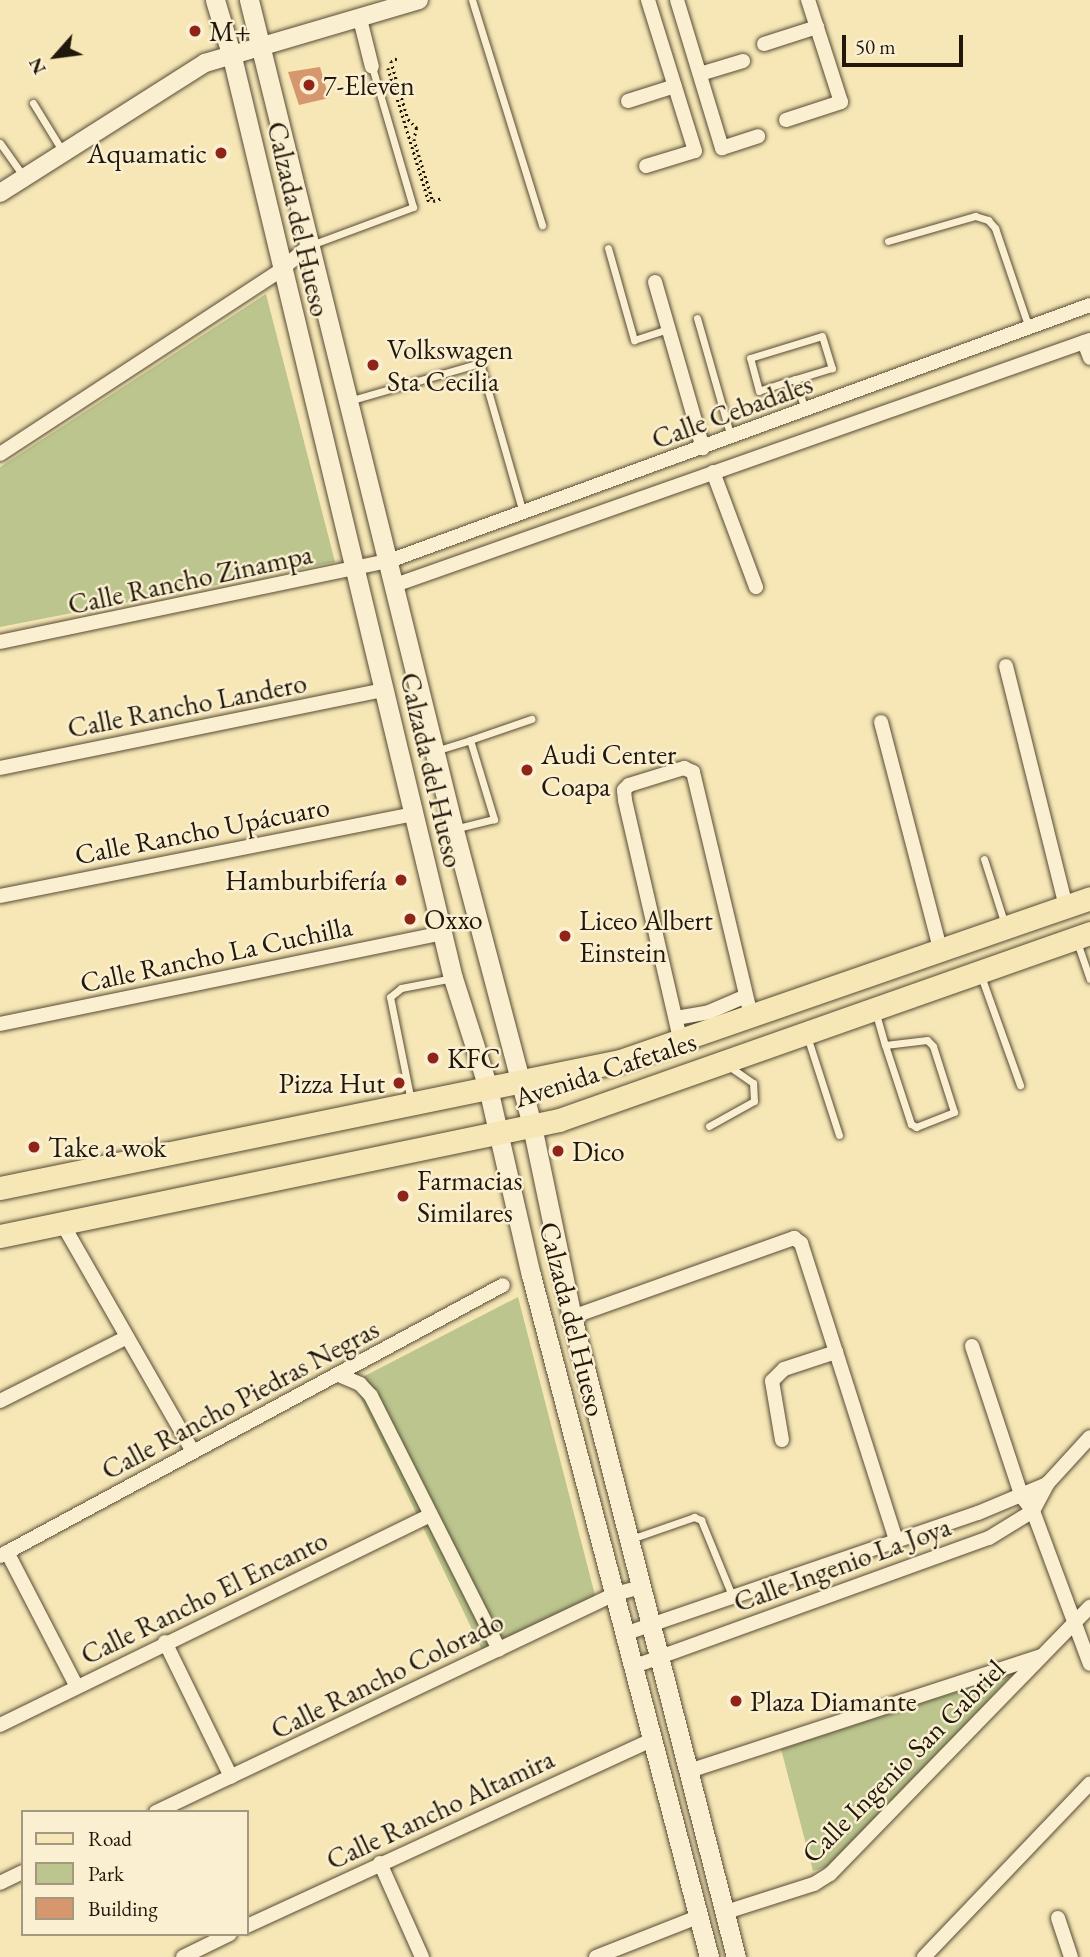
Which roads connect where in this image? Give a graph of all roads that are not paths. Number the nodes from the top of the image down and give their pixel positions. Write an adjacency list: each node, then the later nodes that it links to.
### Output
1 (215, 0): 12 (main road, Calzada del Hueso)
2 (249, 0): 11 (main road, Calzada del Hueso)
3 (419, 0): 8 (street)
4 (472, 0): 26 (lane)
5 (648, 0): 16 (street)
6 (677, 0): 15 (street)
7 (808, 0): 9 (street)
8 (360, 19): 11 (street); 14 (street)
9 (817, 27): 10 (street); 19 (street)
10 (764, 44)
11 (259, 50): 12 (street); 28 (main road, Calzada del Hueso)
12 (232, 57): 22 (street); 30 (main road, Calzada del Hueso)
13 (743, 61): 15 (street)
14 (379, 65): 28 (lane)
15 (700, 74): 20 (street)
16 (675, 86): 17 (street); 23 (street)
17 (628, 101)
18 (33, 103): 22 (lane)
19 (786, 120)
20 (758, 136)
21 (0, 144): 24 (lane)
22 (64, 152): 24 (street)
23 (646, 166)
24 (24, 178): 25 (street)
25 (0, 193)
26 (542, 225)
27 (888, 241): 34 (lane)
28 (309, 246): 30 (street); 39 (main road, Calzada del Hueso)
29 (608, 248): 35 (lane)
30 (281, 270): 43 (street); 49 (main road, Calzada del Hueso)
31 (655, 282): 35 (street)
32 (1090, 305): 34 (street, Calle Cebadales)
33 (697, 318): 41 (lane)
34 (1028, 325): 40 (street, Calle Cebadales)
35 (668, 328): 42 (street)
36 (1087, 341): 37 (street); 44 (street)
37 (1090, 359)
38 (795, 379): 38 (lane); 40 (lane)
39 (349, 401): 45 (lane); 48 (main road, Calzada del Hueso)
40 (806, 411): 41 (street, Calle Cebadales)
41 (732, 438): 42 (street, Calle Cebadales)
42 (704, 447): 45 (street, Calle Cebadales)
43 (0, 454)
44 (713, 472): 47 (street); 51 (street)
45 (523, 513): 46 (street, Calle Cebadales)
46 (476, 530): 47 (street); 48 (street, Calle Cebadales)
47 (484, 553): 50 (street)
48 (390, 561): 49 (street, Calle Rancho Zinampa); 50 (main road, Calzada del Hueso)
49 (355, 570): 52 (street, Calle Rancho Zinampa); 54 (main road, Calzada del Hueso)
50 (395, 584): 58 (main road, Calzada del Hueso)
51 (756, 587)
52 (0, 642)
53 (1006, 666): 65 (street)
54 (384, 691): 59 (street, Calle Rancho Landero); 60 (main road, Calzada del Hueso)
55 (531, 719): 57 (lane)
56 (881, 722): 69 (street)
57 (470, 740): 58 (lane); 61 (lane)
58 (435, 751): 61 (main road, Calzada del Hueso)
59 (0, 768)
60 (414, 814): 63 (street, Calle Rancho Upácuaro); 67 (main road, Calzada del Hueso)
61 (454, 830): 80 (main road, Calzada del Hueso)
62 (984, 859): 66 (lane)
63 (0, 896)
64 (1090, 898): 65 (main road, Avenida Cafetales)
65 (1066, 907): 66 (main road, Avenida Cafetales)
66 (1006, 929): 69 (main road, Avenida Cafetales)
67 (442, 933): 71 (main road, Calzada del Hueso); 75 (street, Calle Rancho La Cuchilla)
68 (1083, 935): 70 (main road, Avenida Cafetales); 72 (lane)
69 (941, 952): 73 (main road, Avenida Cafetales)
70 (979, 972): 74 (main road, Avenida Cafetales); 81 (lane)
71 (453, 978): 82 (main road, Calzada del Hueso); 83 (lane)
72 (1090, 979)
73 (749, 1007): 76 (main road, Avenida Cafetales); 76 (street)
74 (874, 1007): 77 (main road, Avenida Cafetales); 78 (lane)
75 (0, 1024)
76 (678, 1030): 80 (main road, Avenida Cafetales)
77 (806, 1032): 79 (main road, Avenida Cafetales); 87 (lane)
78 (885, 1045): 78 (lane)
79 (718, 1064): 84 (main road, Avenida Cafetales); 85 (lane)
80 (521, 1082): 82 (main road, Avenida Cafetales); 84 (main road, Calzada del Hueso)
81 (1020, 1085)
82 (488, 1088): 83 (main road, Avenida Cafetales); 86 (main road, Calzada del Hueso)
83 (412, 1104): 88 (main road, Avenida Cafetales)
84 (532, 1126): 86 (main road, Avenida Cafetales); 92 (main road, Calzada del Hueso)
85 (709, 1126)
86 (500, 1133): 89 (main road, Avenida Cafetales); 109 (main road, Calzada del Hueso)
87 (839, 1135)
88 (0, 1188)
89 (62, 1223): 90 (main road, Avenida Cafetales); 93 (street)
90 (0, 1236)
91 (503, 1284): 96 (street, Calle Rancho Piedras Negras)
92 (572, 1317): 95 (street); 105 (main road, Calzada del Hueso)
93 (127, 1337): 97 (street); 100 (street)
94 (972, 1346): 102 (street)
95 (836, 1352): 99 (street); 106 (street)
96 (338, 1375): 100 (street, Calle Rancho Piedras Negras); 104 (street)
97 (0, 1401)
98 (1090, 1437): 101 (street, Calle Ingenio La Joya)
99 (782, 1440)
100 (192, 1450): 107 (street, Calle Rancho Piedras Negras)
101 (1048, 1483): 102 (street, Calle Ingenio La Joya); 103 (street, Calle Ingenio La Joya)
102 (1022, 1497): 103 (street); 106 (street, Calle Ingenio La Joya)
103 (1033, 1511): 112 (street); 118 (street, Calle Ingenio La Joya)
104 (430, 1516): 115 (street, Calle Rancho El Encanto); 116 (street)
105 (631, 1539): 108 (main road, Calzada del Hueso); 110 (lane)
106 (896, 1540): 110 (street, Calle Ingenio La Joya)
107 (4, 1554): 121 (street)
108 (641, 1587): 109 (street, Calle Rancho Colorado); 113 (main road, Calzada del Hueso)
109 (615, 1594): 114 (main road, Calzada del Hueso); 116 (street, Calle Rancho Colorado)
110 (733, 1598): 113 (street, Calle Ingenio La Joya)
111 (1090, 1607): 112 (street, Calle Ingenio San Gabriel)
112 (1076, 1622): 117 (street, Calle Ingenio San Gabriel); 119 (street)
113 (652, 1624): 114 (street, Calle Ingenio La Joya); 118 (main road, Calzada del Hueso)
114 (627, 1633): 120 (main road, Calzada del Hueso)
115 (165, 1642): 121 (street, Calle Rancho El Encanto); 125 (street)
116 (499, 1649): 125 (street, Calle Rancho Colorado)
117 (1046, 1654): 124 (street); 131 (street, Calle Ingenio San Gabriel)
118 (660, 1656): 120 (street, Calle Ingenio La Joya); 124 (main road, Calzada del Hueso)
119 (1090, 1664)
120 (635, 1666): 123 (main road, Calzada del Hueso)
121 (76, 1685): 122 (street, Calle Rancho El Encanto)
122 (0, 1725)
123 (654, 1739): 128 (street, Calle Rancho Altamira); 132 (main road, Calzada del Hueso)
124 (690, 1771): 131 (main road, Calzada del Hueso)
125 (231, 1777): 127 (street, Calle Rancho Colorado)
126 (1090, 1783): 141 (street)
127 (160, 1810)
128 (380, 1863): 134 (street, Calle Rancho Altamira); 137 (street)
129 (21, 1873): 130 (street)
130 (0, 1883)
131 (726, 1912): 140 (main road, Calzada del Hueso)
132 (701, 1916): 138 (street); 139 (main road, Calzada del Hueso)
133 (1058, 1918): 142 (street)
134 (248, 1926)
135 (207, 1939): 136 (street)
136 (183, 1957)
137 (422, 1957)
138 (596, 1957)
139 (709, 1957)
140 (736, 1957)
141 (924, 1957)
142 (1071, 1957)

